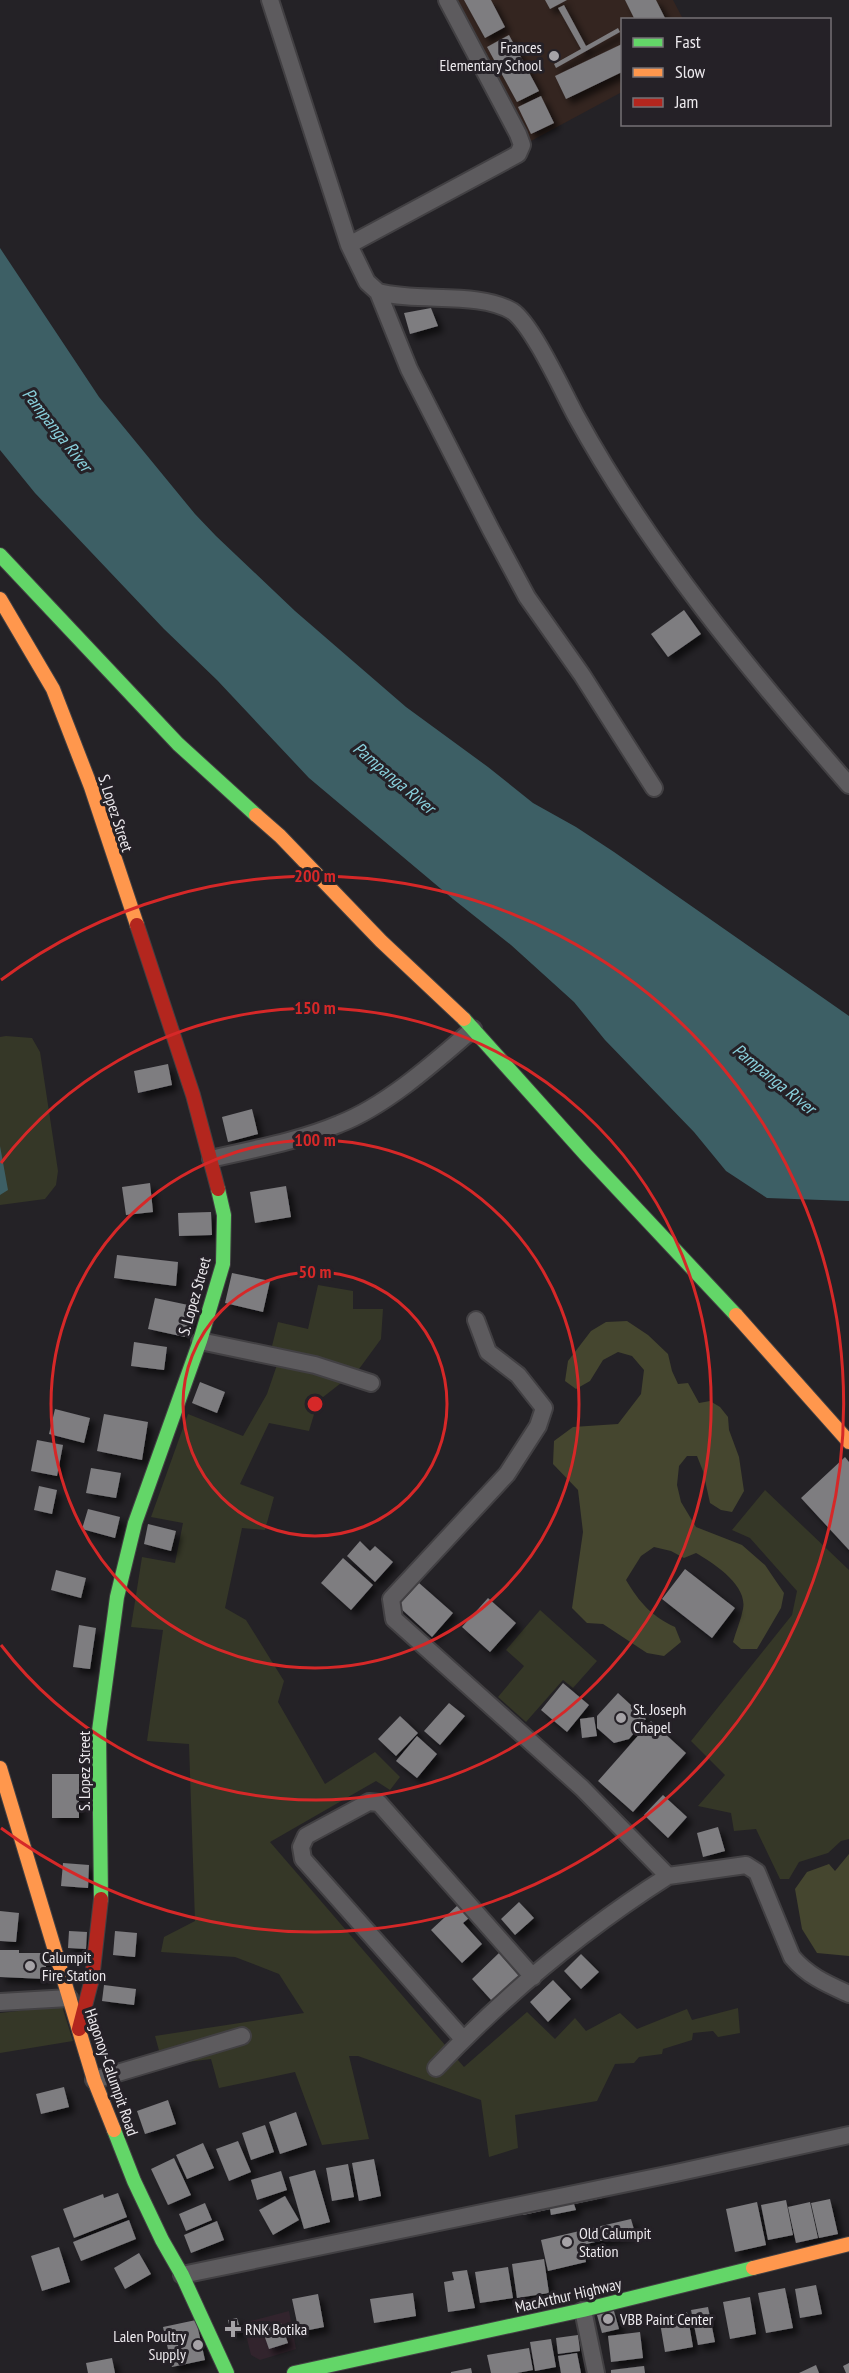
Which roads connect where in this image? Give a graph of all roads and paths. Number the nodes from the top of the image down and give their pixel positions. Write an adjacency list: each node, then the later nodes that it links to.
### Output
1 (270, 0): 3 (street)
2 (447, 0): 3 (street)
3 (349, 244): 4 (street)
4 (378, 292): 7 (street); 8 (street)
5 (0, 555): 9 (main road)
6 (0, 599): 10 (main road, S. Lopez Street)
7 (849, 785)
8 (654, 788)
9 (473, 1029): 10 (street); 14 (main road)
10 (211, 1159): 12 (main road, S. Lopez Street)
11 (476, 1320): 16 (street)
12 (200, 1341): 13 (street); 21 (main road, S. Lopez Street)
13 (370, 1383)
14 (849, 1442)
15 (0, 1768): 19 (main road, Hagonoy-Calumpit Road)
16 (668, 1876): 17 (street); 18 (street)
17 (533, 1977): 23 (street); 23 (street)
18 (849, 1994)
19 (69, 1998): 20 (street); 21 (main road, Hagonoy-Calumpit Road)
20 (0, 2002)
21 (79, 2028): 25 (main road, Hagonoy-Calumpit Road)
22 (242, 2036): 25 (street)
23 (463, 2039): 24 (street)
24 (436, 2068)
25 (94, 2080): 28 (main road, Hagonoy-Calumpit Road)
26 (849, 2135): 28 (street)
27 (849, 2244): 29 (main road, MacArthur Highway)
28 (182, 2275): 30 (main road, Hagonoy-Calumpit Road)
29 (583, 2310): 31 (main road, MacArthur Highway); 32 (street)
30 (227, 2373)
31 (294, 2373)
32 (596, 2373)

